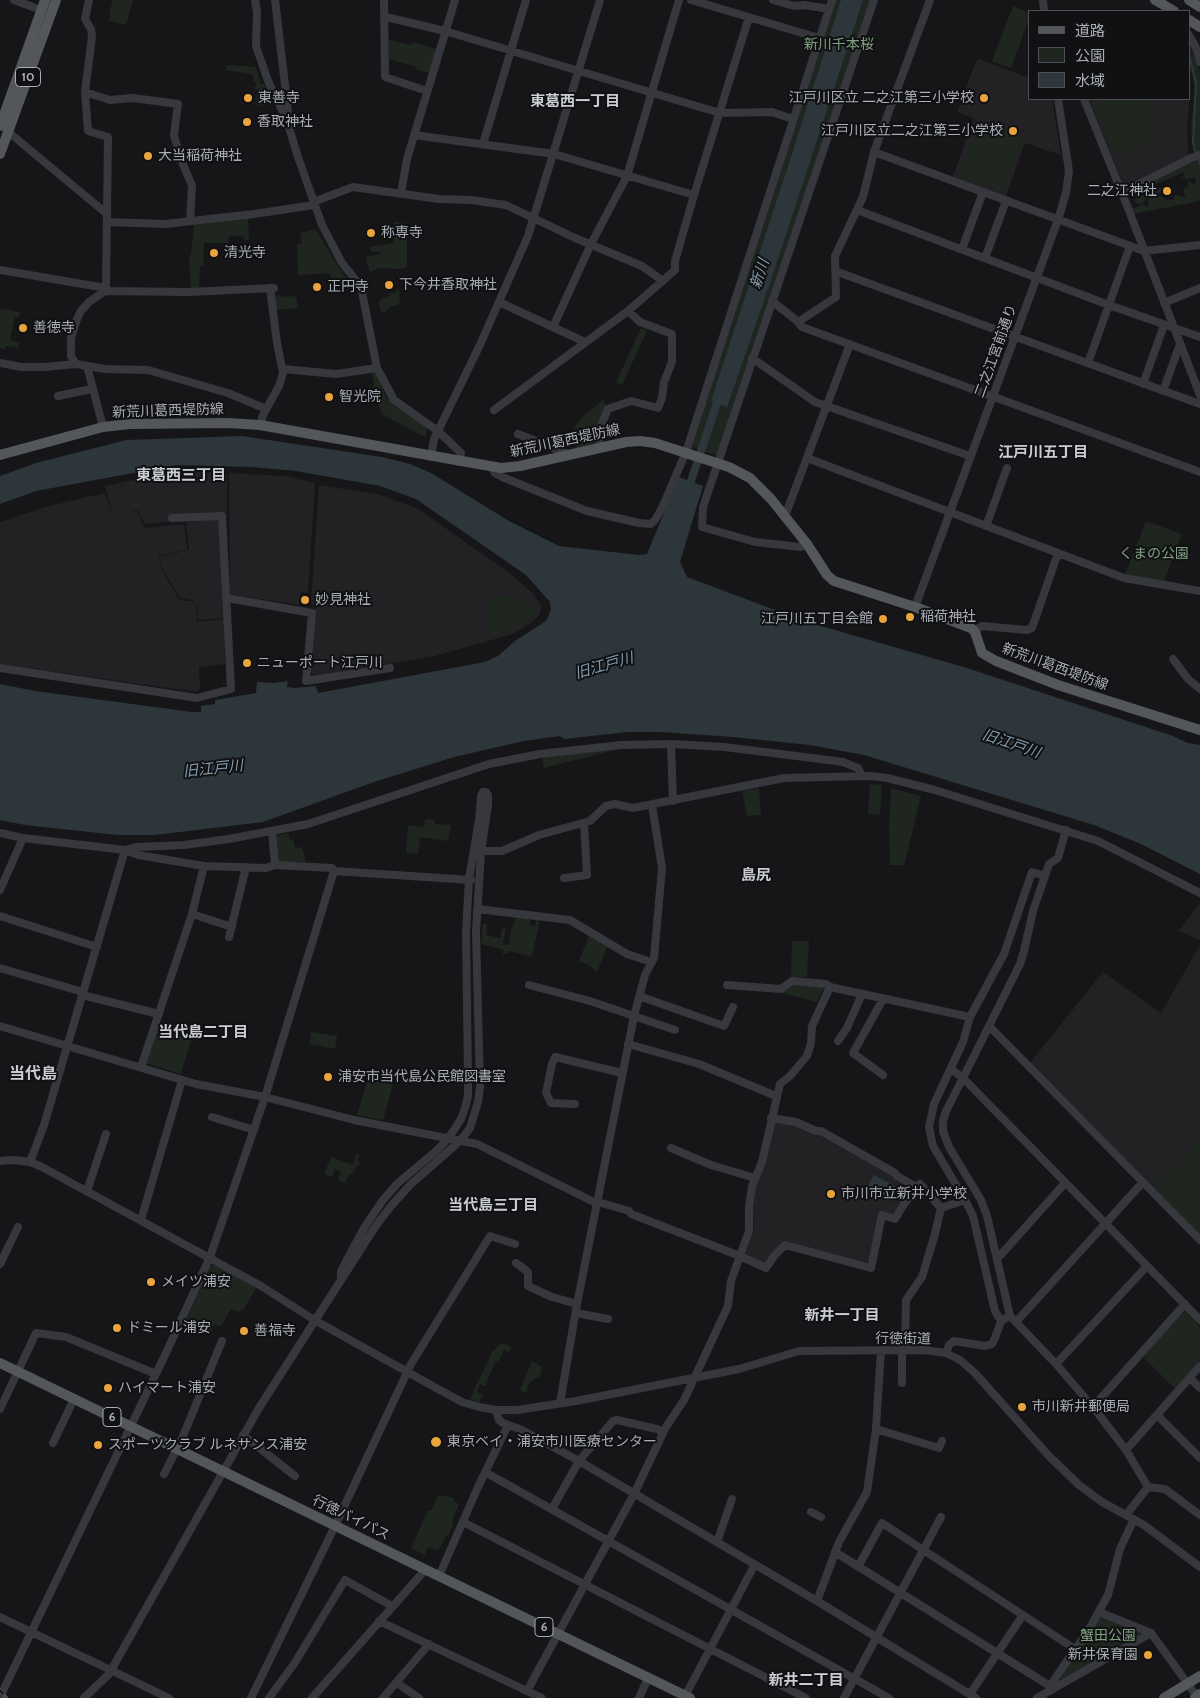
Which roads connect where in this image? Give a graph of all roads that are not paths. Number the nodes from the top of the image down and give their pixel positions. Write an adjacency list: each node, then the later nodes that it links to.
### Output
1 (14, 0): 21 (street)
2 (45, 0): 21 (main road, 10)
3 (56, 0): 39 (main road, 10)
4 (89, 0): 32 (street)
5 (255, 0): 37 (street)
6 (275, 0): 37 (street)
7 (384, 0): 23 (street)
8 (455, 0): 25 (street)
9 (526, 0): 28 (street)
10 (600, 0): 30 (street)
11 (679, 0): 33 (street)
12 (691, 0): 24 (street)
13 (773, 0): 20 (street)
14 (832, 0): 20 (street)
15 (874, 0): 71 (street)
16 (930, 0): 42 (street)
17 (1154, 0): 22 (main road)
18 (1190, 0): 19 (main road)
19 (1200, 6)
20 (828, 9): 26 (street)
21 (41, 10): 39 (main road, 10)
22 (1167, 10)
23 (386, 17): 25 (street); 31 (street)
24 (749, 18): 26 (street); 36 (street)
25 (445, 31): 28 (street); 31 (street)
26 (819, 38): 38 (street)
27 (1190, 38): 29 (street)
28 (511, 51): 30 (street); 41 (street)
29 (1200, 62)
30 (579, 71): 33 (street); 44 (street)
31 (427, 91): 40 (street)
32 (85, 92): 54 (street); 56 (street)
33 (652, 93): 36 (street); 46 (street)
34 (1058, 100): 57 (street, 二之江宮前通り)
35 (1084, 100): 49 (street)
36 (720, 113): 38 (street); 50 (street)
37 (286, 118): 52 (street)
38 (793, 119): 106 (street)
39 (2, 127): 43 (main road, 10); 54 (street)
40 (414, 136): 41 (street); 48 (street)
41 (483, 144): 44 (street)
42 (874, 152): 47 (street); 53 (street)
43 (0, 154)
44 (554, 154): 46 (street); 55 (street)
45 (1196, 156): 49 (street)
46 (627, 176): 50 (street); 58 (street)
47 (983, 192): 51 (street); 61 (street)
48 (402, 193): 52 (street); 55 (street)
49 (1122, 193): 62 (street)
50 (694, 195): 67 (street)
51 (1006, 201): 57 (street); 63 (street)
52 (314, 204): 56 (street); 89 (street)
53 (857, 210): 61 (street); 65 (street)
54 (107, 218): 56 (street); 69 (street)
55 (535, 218): 58 (street); 70 (street)
56 (190, 220)
57 (1058, 220): 60 (street); 66 (street, 二之江宮前通り)
58 (591, 244): 67 (street); 77 (street)
59 (1200, 245): 62 (street)
60 (1130, 246): 62 (street); 73 (street)
61 (962, 249): 63 (street)
62 (1144, 252): 72 (street)
63 (985, 258): 66 (street)
64 (0, 270): 69 (street)
65 (835, 271): 75 (street); 79 (street)
66 (1036, 278): 73 (street); 79 (street, 二之江宮前通り)
67 (663, 281): 74 (street)
68 (1200, 288): 72 (street)
69 (106, 290): 87 (street); 90 (street)
70 (499, 302): 77 (street); 103 (street)
71 (772, 302): 75 (street); 84 (street)
72 (1164, 303): 78 (street)
73 (1109, 305): 76 (street); 86 (street)
74 (628, 311): 81 (street); 105 (street)
75 (798, 322): 82 (street)
76 (1164, 326): 78 (street); 91 (street)
77 (553, 327): 81 (street)
78 (1174, 329): 80 (street); 83 (street)
79 (1014, 336): 86 (street); 96 (street, 二之江宮前通り)
80 (1200, 337)
81 (585, 342): 100 (street)
82 (850, 344): 96 (street); 98 (street)
83 (1180, 344): 93 (street); 94 (street)
84 (752, 358): 98 (street); 113 (street)
85 (0, 363): 87 (street)
86 (1088, 363): 91 (street)
87 (76, 364): 88 (street)
88 (87, 366): 92 (street); 99 (street)
89 (377, 368): 90 (street); 103 (street)
90 (283, 369): 99 (street)
91 (1143, 384): 93 (street)
92 (92, 389): 95 (street); 102 (street)
93 (1163, 391): 97 (street)
94 (1200, 395)
95 (58, 396)
96 (992, 396): 109 (street, 二之江宮前通り); 116 (street)
97 (1200, 404)
98 (826, 406): 109 (street); 111 (street)
99 (266, 409): 101 (street)
100 (494, 410)
101 (260, 425): 102 (main road, 新荒川葛西堤防線); 110 (main road, 新荒川葛西堤防線)
102 (103, 427): 108 (main road, 新荒川葛西堤防線)
103 (438, 431): 110 (street); 112 (street)
104 (518, 434): 107 (street)
105 (600, 448): 106 (main road, 新荒川葛西堤防線); 107 (main road, 新荒川葛西堤防線)
106 (688, 453): 113 (main road, 新荒川葛西堤防線); 114 (street)
107 (568, 454): 114 (main road, 新荒川葛西堤防線)
108 (0, 455)
109 (970, 456): 117 (street, 二之江宮前通り)
110 (431, 457): 112 (main road, 新荒川葛西堤防線)
111 (806, 458): 117 (street); 118 (street)
112 (459, 462): 114 (main road, 新荒川葛西堤防線)
113 (716, 462): 118 (main road, 新荒川葛西堤防線); 121 (street)
114 (492, 467)
115 (1008, 468): 120 (street)
116 (1200, 472)
117 (950, 512): 120 (street); 125 (street, 二之江宮前通り)
118 (785, 516): 121 (main road, 新荒川葛西堤防線)
119 (172, 518): 124 (street)
120 (986, 526): 122 (street)
121 (807, 544): 125 (main road, 新荒川葛西堤防線)
122 (1058, 553): 123 (street); 126 (street)
123 (1200, 591)
124 (227, 598): 128 (street); 129 (street)
125 (915, 607): 126 (main road, 新荒川葛西堤防線)
126 (974, 631): 131 (main road, 新荒川葛西堤防線)
127 (1173, 659): 130 (street)
128 (0, 668)
129 (390, 668)
130 (1200, 689)
131 (1200, 730)
132 (671, 744): 133 (street); 134 (street); 138 (street)
133 (862, 776): 134 (street); 137 (street)
134 (673, 801): 135 (street)
135 (652, 805): 136 (street); 159 (street)
136 (584, 823): 142 (street); 148 (street)
137 (1066, 830): 147 (street); 152 (street)
138 (272, 832): 141 (street); 144 (street)
139 (0, 833): 140 (street)
140 (22, 838): 141 (street); 151 (street)
141 (125, 850): 143 (street); 158 (street)
142 (478, 851): 142 (street); 149 (street); 150 (street)
143 (204, 866): 145 (street); 154 (street)
144 (275, 866): 145 (street); 146 (street)
145 (246, 868): 156 (street)
146 (334, 871): 149 (street); 185 (street)
147 (1045, 876): 171 (street); 172 (street)
148 (564, 878)
149 (469, 879): 150 (street); 191 (street)
150 (480, 882): 153 (street)
151 (0, 890)
152 (1200, 893)
153 (477, 909): 159 (street); 192 (street)
154 (192, 914): 156 (street); 169 (street)
155 (0, 916): 158 (street)
156 (232, 927): 157 (street)
157 (229, 937)
158 (96, 947): 164 (street)
159 (651, 962): 166 (street)
160 (0, 968): 164 (street)
161 (529, 984): 170 (street)
162 (728, 985): 163 (street)
163 (830, 987): 165 (street); 184 (street)
164 (82, 993): 169 (street); 177 (street)
165 (862, 994): 167 (street); 175 (street)
166 (639, 996): 168 (street); 170 (street)
167 (883, 999): 171 (street); 181 (street)
168 (733, 1007)
169 (159, 1014): 178 (street)
170 (634, 1016): 174 (street); 176 (street)
171 (970, 1017): 179 (street)
172 (989, 1026): 182 (street); 197 (street)
173 (0, 1027): 177 (street)
174 (675, 1030)
175 (838, 1041)
176 (628, 1044): 180 (street); 184 (street)
177 (68, 1045): 178 (street); 195 (street)
178 (141, 1067): 183 (street)
179 (951, 1069): 182 (street); 201 (street)
180 (622, 1073): 186 (street); 202 (street)
181 (883, 1076)
182 (963, 1078): 198 (street); 211 (street)
183 (182, 1080): 185 (street); 204 (street)
184 (776, 1096): 188 (street)
185 (265, 1097): 189 (street); 191 (street)
186 (575, 1104)
187 (212, 1117): 189 (street)
188 (771, 1118): 196 (street); 199 (street)
189 (254, 1130): 210 (street)
190 (106, 1134): 200 (street)
191 (448, 1138): 192 (street); 215 (street)
192 (460, 1141): 202 (street); 215 (street)
193 (671, 1148): 196 (street)
194 (0, 1161): 195 (street)
195 (30, 1162): 200 (street, 行徳街道)
196 (755, 1178): 209 (street)
197 (1142, 1182): 205 (street); 207 (street)
198 (1065, 1183): 205 (street); 211 (street)
199 (918, 1188): 203 (street); 209 (street)
200 (87, 1191): 204 (street, 行徳街道)
201 (965, 1200): 203 (street); 223 (street)
202 (598, 1203): 209 (street); 216 (street)
203 (941, 1208): 226 (street)
204 (140, 1220): 210 (street, 行徳街道)
205 (1105, 1223): 214 (street); 220 (street)
206 (18, 1227): 213 (street)
207 (1200, 1240)
208 (515, 1244): 232 (street)
209 (740, 1256): 234 (street)
210 (210, 1257): 221 (street, 行徳街道); 233 (street)
211 (996, 1259): 220 (street)
212 (516, 1263): 216 (street)
213 (0, 1264)
214 (1147, 1266): 217 (street); 229 (street)
215 (341, 1277): 221 (street)
216 (577, 1304): 218 (street)
217 (1185, 1304): 222 (street); 240 (street)
218 (576, 1313): 219 (street); 239 (street)
219 (608, 1319)
220 (1013, 1319): 223 (street); 229 (street)
221 (316, 1320): 232 (street, 行徳街道); 248 (street)
222 (1200, 1320)
223 (1001, 1321): 227 (street)
224 (222, 1341): 251 (street)
225 (881, 1350): 226 (street, 行徳街道); 234 (street, 行徳街道); 246 (street)
226 (904, 1350): 227 (street, 行徳街道); 236 (street)
227 (946, 1353): 264 (street, 行徳街道)
228 (0, 1363): 231 (main road, 行徳バイパス / 6)
229 (1056, 1364): 240 (street)
230 (1200, 1366): 235 (street)
231 (18, 1372): 233 (street); 238 (main road, 行徳バイパス / 6); 241 (street)
232 (408, 1372): 242 (street, 行徳街道); 270 (street)
233 (156, 1374): 245 (street)
234 (695, 1377): 239 (street, 行徳街道); 247 (street)
235 (1190, 1378): 237 (street); 243 (street)
236 (902, 1383)
237 (1200, 1388)
238 (74, 1399): 245 (main road, 行徳バイパス / 6); 250 (street)
239 (560, 1404): 242 (street, 行徳街道)
240 (1093, 1407): 252 (street)
241 (0, 1409)
242 (496, 1410): 244 (street)
243 (1157, 1415): 252 (street); 253 (street)
244 (508, 1425): 254 (street); 256 (street)
245 (131, 1426): 251 (main road, 行徳バイパス / 6); 289 (street)
246 (876, 1429): 249 (street); 274 (street)
247 (663, 1432): 254 (street); 260 (street)
248 (243, 1435): 255 (street); 258 (street)
249 (942, 1441)
250 (53, 1444)
251 (177, 1449): 255 (main road, 行徳バイパス / 6); 257 (street)
252 (1126, 1450): 259 (street)
253 (1200, 1458)
254 (579, 1461): 260 (street); 262 (street)
255 (223, 1471): 270 (main road, 行徳バイパス / 6); 297 (street)
256 (485, 1472): 262 (street); 269 (street)
257 (164, 1474)
258 (295, 1476)
259 (1148, 1487): 264 (street); 265 (street)
260 (634, 1494): 271 (street); 272 (street)
261 (732, 1498): 272 (street)
262 (552, 1509): 271 (street)
263 (810, 1512): 266 (street)
264 (1126, 1515): 268 (street, 行徳街道)
265 (1200, 1515)
266 (821, 1516)
267 (942, 1517): 273 (street)
268 (1134, 1519): 277 (street, 行徳街道); 285 (street)
269 (463, 1522): 279 (street); 280 (street)
270 (335, 1526): 278 (main road, 行徳バイパス / 6); 311 (street)
271 (608, 1541): 280 (street); 284 (street)
272 (717, 1542): 275 (street)
273 (924, 1549): 276 (street); 281 (street); 286 (street)
274 (835, 1552): 276 (street); 282 (street)
275 (755, 1564): 282 (street); 284 (street)
276 (858, 1567): 281 (street)
277 (1200, 1567)
278 (425, 1570): 279 (main road, 行徳バイパス / 6); 283 (street)
279 (439, 1576): 291 (main road, 行徳バイパス / 6)
280 (585, 1584): 291 (street); 294 (street)
281 (900, 1593): 292 (street); 296 (street)
282 (817, 1601): 292 (street)
283 (392, 1606): 288 (street); 312 (street)
284 (731, 1609): 294 (street); 300 (street)
285 (1099, 1612): 290 (street); 295 (street)
286 (1023, 1615): 295 (street); 296 (street)
287 (0, 1617): 289 (street)
288 (379, 1621): 293 (street); 313 (street)
289 (31, 1632): 297 (street); 306 (street)
290 (1152, 1633): 302 (street); 303 (street)
291 (558, 1634): 299 (main road, 行徳バイパス / 6); 304 (street)
292 (876, 1636): 300 (street); 305 (street)
293 (429, 1644): 301 (street); 304 (street)
294 (710, 1649): 307 (street); 318 (street)
295 (1075, 1649): 303 (street)
296 (997, 1654): 303 (street); 305 (street)
297 (111, 1671): 309 (street); 310 (street)
298 (1200, 1676): 302 (main road)
299 (648, 1678): 307 (main road, 行徳バイパス / 6); 317 (street)
300 (854, 1678): 319 (street); 320 (street)
301 (396, 1683): 314 (street); 315 (street)
302 (1188, 1684): 308 (street); 322 (main road)
303 (1051, 1688): 321 (street)
304 (526, 1691): 316 (street)
305 (973, 1696)
306 (0, 1697)
307 (688, 1697)
308 (1198, 1697)
309 (84, 1698)
310 (169, 1698)
311 (252, 1698)
312 (269, 1698)
313 (312, 1698)
314 (383, 1698)
315 (419, 1698)
316 (542, 1698)
317 (639, 1698)
318 (806, 1698)
319 (844, 1698)
320 (889, 1698)
321 (1037, 1698)
322 (1164, 1698)

